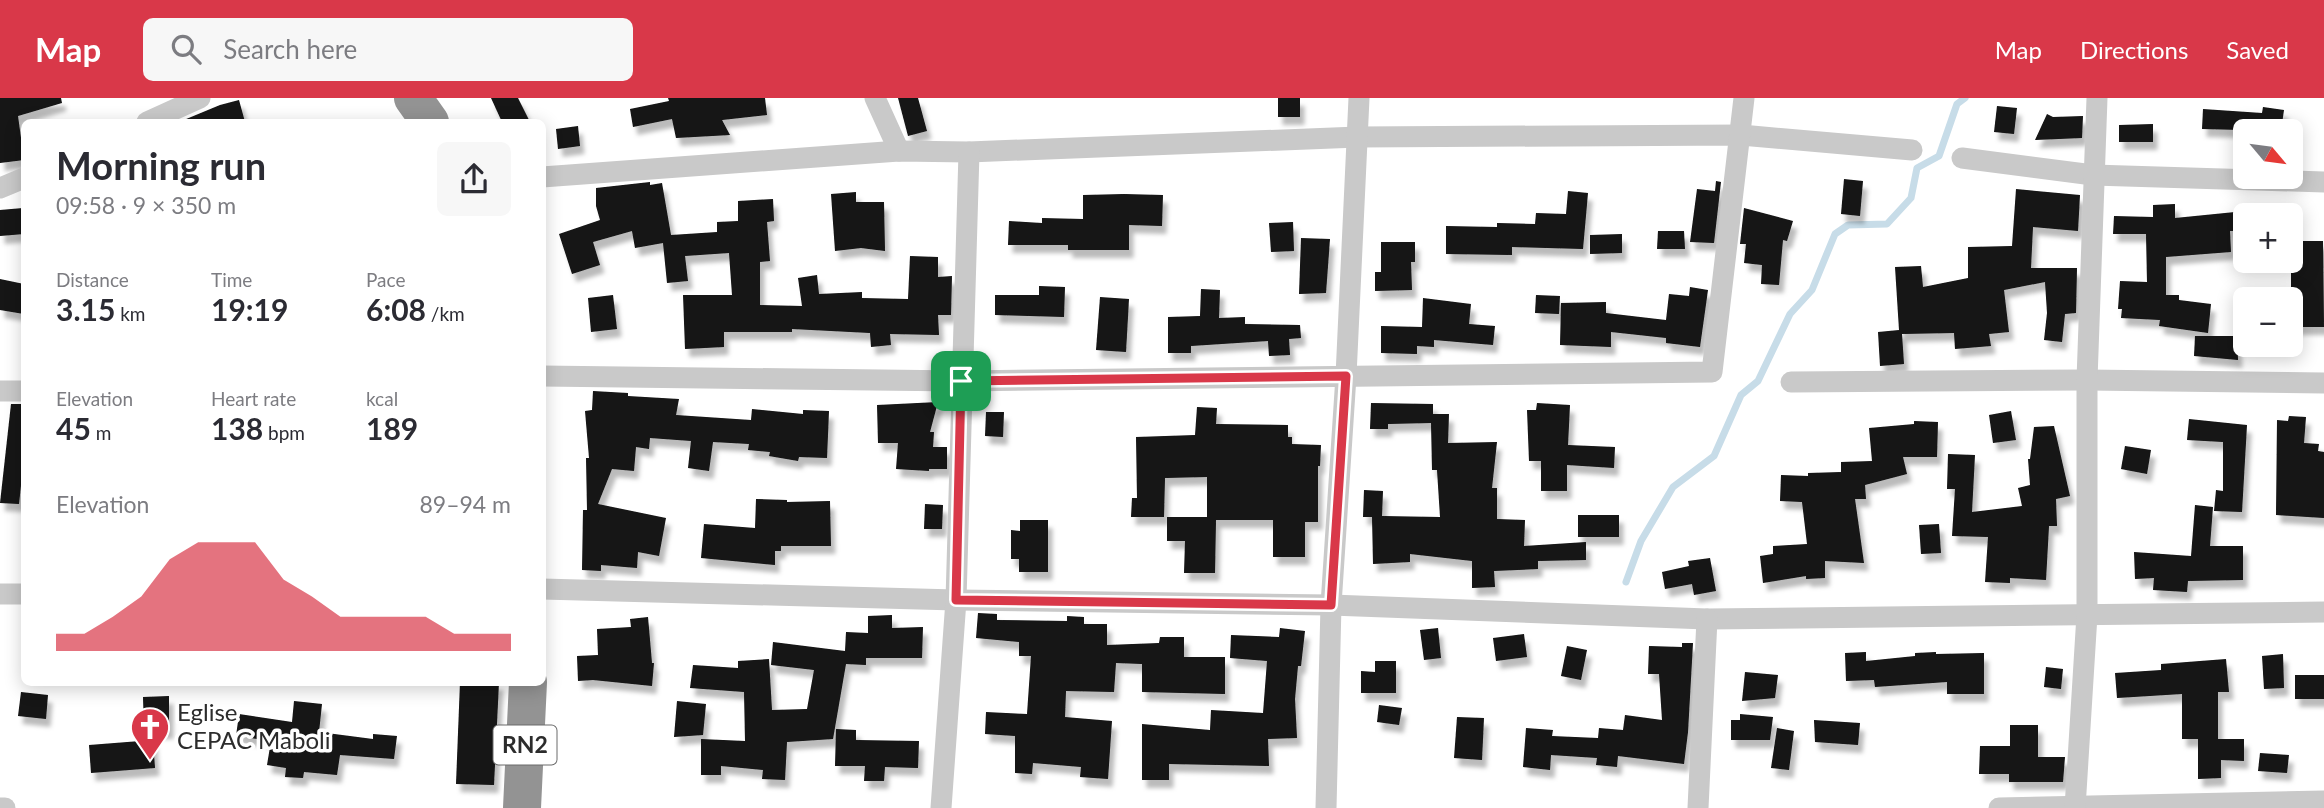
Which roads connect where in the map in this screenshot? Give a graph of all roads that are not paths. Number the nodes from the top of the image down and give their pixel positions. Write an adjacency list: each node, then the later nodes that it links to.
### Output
1 (200, 98): 7 (street)
2 (413, 98): 8 (highway)
3 (875, 98): 12 (street)
4 (1359, 98): 10 (street)
5 (1744, 98): 9 (street)
6 (2097, 98): 15 (street)
7 (154, 119)
8 (428, 119)
9 (1741, 135): 10 (street); 11 (street); 21 (street)
10 (1358, 137): 13 (street); 21 (street)
11 (1912, 150)
12 (899, 151): 13 (street); 16 (street)
13 (969, 152): 23 (street)
14 (1962, 158): 15 (street)
15 (2093, 175): 18 (street); 22 (street)
16 (546, 177)
17 (21, 179): 19 (street)
18 (2324, 182)
19 (0, 188)
20 (546, 376): 23 (street)
21 (1346, 376): 23 (street); 32 (street)
22 (2087, 380): 24 (street); 25 (street); 34 (street)
23 (961, 381): 31 (street)
24 (1791, 382)
25 (2324, 383)
26 (0, 391): 27 (street)
27 (21, 391)
28 (546, 589): 31 (street)
29 (0, 594): 30 (street)
30 (21, 594)
31 (956, 600): 32 (street); 39 (street)
32 (1331, 605): 35 (street); 40 (street)
33 (2324, 612): 34 (street)
34 (2087, 615): 35 (street); 43 (street)
35 (1707, 619): 41 (street)
36 (528, 686): 38 (highway, RN2)
37 (2324, 800): 43 (street)
38 (522, 808)
39 (941, 808)
40 (1326, 808)
41 (1699, 808)
42 (1999, 808): 43 (street)
43 (2075, 808)

